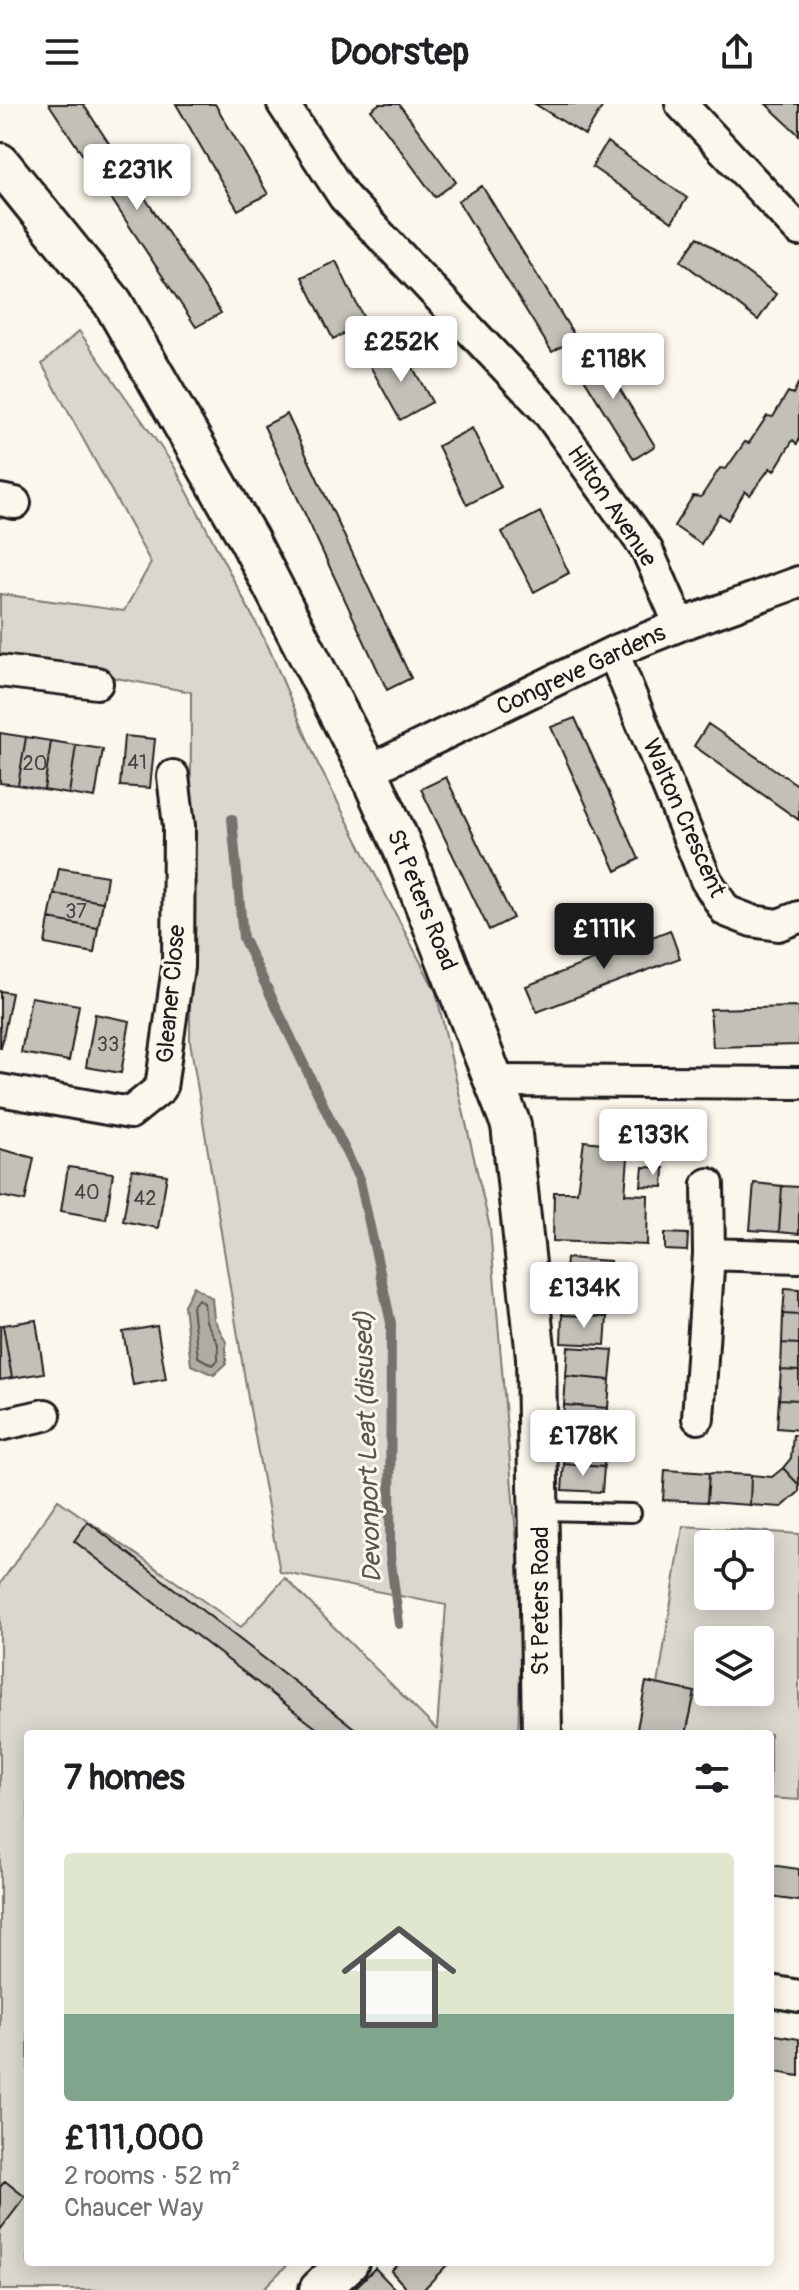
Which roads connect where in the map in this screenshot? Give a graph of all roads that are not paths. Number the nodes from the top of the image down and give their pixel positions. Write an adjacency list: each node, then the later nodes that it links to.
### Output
1 (283, 104): 6 (street, Hilton Avenue)
2 (681, 104): 4 (street)
3 (0, 163): 10 (street, St Peters Road)
4 (799, 230)
5 (799, 582): 6 (street, Congreve Gardens)
6 (680, 625): 7 (street, Congreve Gardens)
7 (613, 652): 10 (street, Congreve Gardens); 12 (street, Walton Crescent)
8 (0, 671): 9 (street)
9 (97, 683)
10 (368, 771): 13 (street, St Peters Road)
11 (173, 776): 15 (street, Gleaner Close)
12 (799, 917)
13 (494, 1081): 14 (street); 22 (street, St Peters Road)
14 (799, 1083)
15 (0, 1090)
16 (708, 1184): 17 (street)
17 (709, 1254): 18 (street); 20 (street)
18 (799, 1257)
19 (45, 1415): 21 (street)
20 (698, 1418)
21 (0, 1425)
22 (540, 1511): 23 (lane); 24 (street, St Peters Road)
23 (632, 1513)
24 (542, 1730)
25 (774, 1992): 26 (street)
26 (799, 1996)
27 (345, 2266): 28 (street)
28 (319, 2290)

